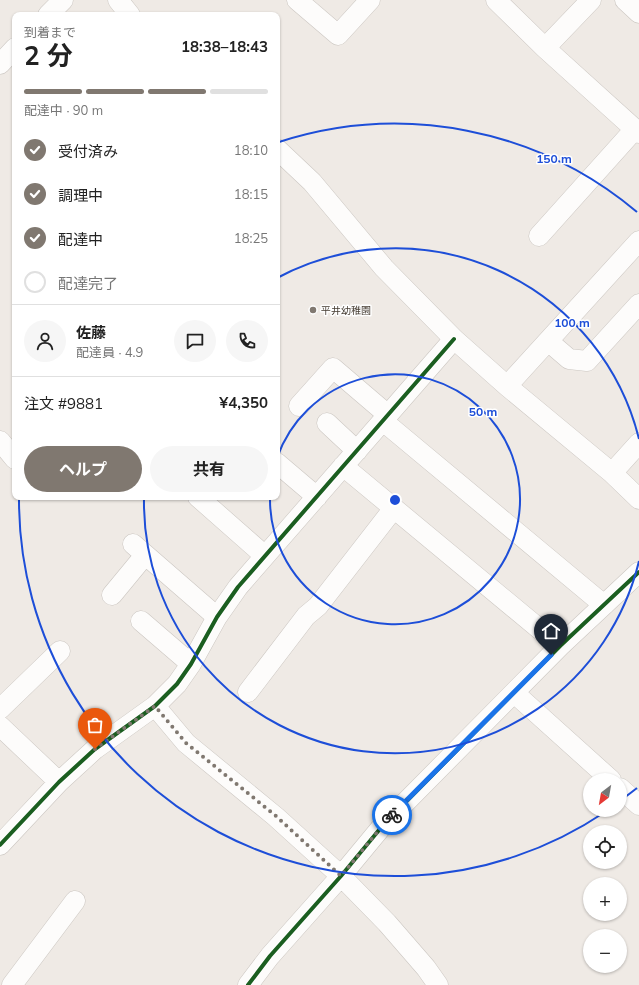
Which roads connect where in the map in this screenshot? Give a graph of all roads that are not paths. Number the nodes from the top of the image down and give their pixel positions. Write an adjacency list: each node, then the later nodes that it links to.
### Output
1 (63, 0): 8 (street)
2 (118, 0): 9 (street)
3 (297, 0): 4 (street)
4 (370, 0)
5 (496, 0): 11 (street)
6 (591, 0): 11 (street)
7 (626, 0): 10 (street)
8 (51, 12)
9 (128, 12)
10 (639, 12)
11 (545, 48): 14 (street)
12 (12, 51): 13 (street)
13 (0, 64)
14 (637, 131): 16 (street)
15 (280, 152): 19 (street)
16 (539, 236)
17 (639, 241): 20 (street)
18 (639, 304): 20 (street)
19 (454, 339): 21 (street); 23 (street)
20 (548, 341): 21 (street)
21 (508, 386): 31 (street)
22 (299, 406): 23 (street)
23 (385, 418): 27 (street); 39 (street)
24 (327, 423): 27 (street)
25 (0, 441): 28 (street)
26 (639, 443): 31 (street)
27 (357, 451): 30 (street)
28 (12, 455)
29 (280, 466): 32 (street)
30 (343, 466): 32 (street); 35 (street)
31 (612, 473): 33 (street)
32 (317, 497): 36 (street)
33 (639, 499)
34 (201, 500): 36 (street)
35 (394, 508): 42 (street); 45 (street)
36 (265, 556): 40 (street)
37 (639, 572): 39 (street)
38 (112, 595): 40 (street)
39 (604, 605): 42 (street)
40 (217, 618): 44 (street)
41 (141, 621): 44 (street)
42 (560, 646): 55 (street)
43 (60, 651): 48 (street)
44 (191, 664): 47 (street)
45 (248, 692)
46 (521, 699): 50 (street)
47 (155, 706): 51 (street); 55 (street)
48 (0, 709)
49 (0, 726): 51 (street)
50 (603, 773)
51 (59, 782): 54 (street)
52 (627, 794): 53 (street)
53 (639, 805)
54 (0, 845)
55 (341, 876): 58 (street); 59 (street)
56 (75, 901): 57 (street)
57 (12, 985)
58 (248, 985)
59 (438, 985)

